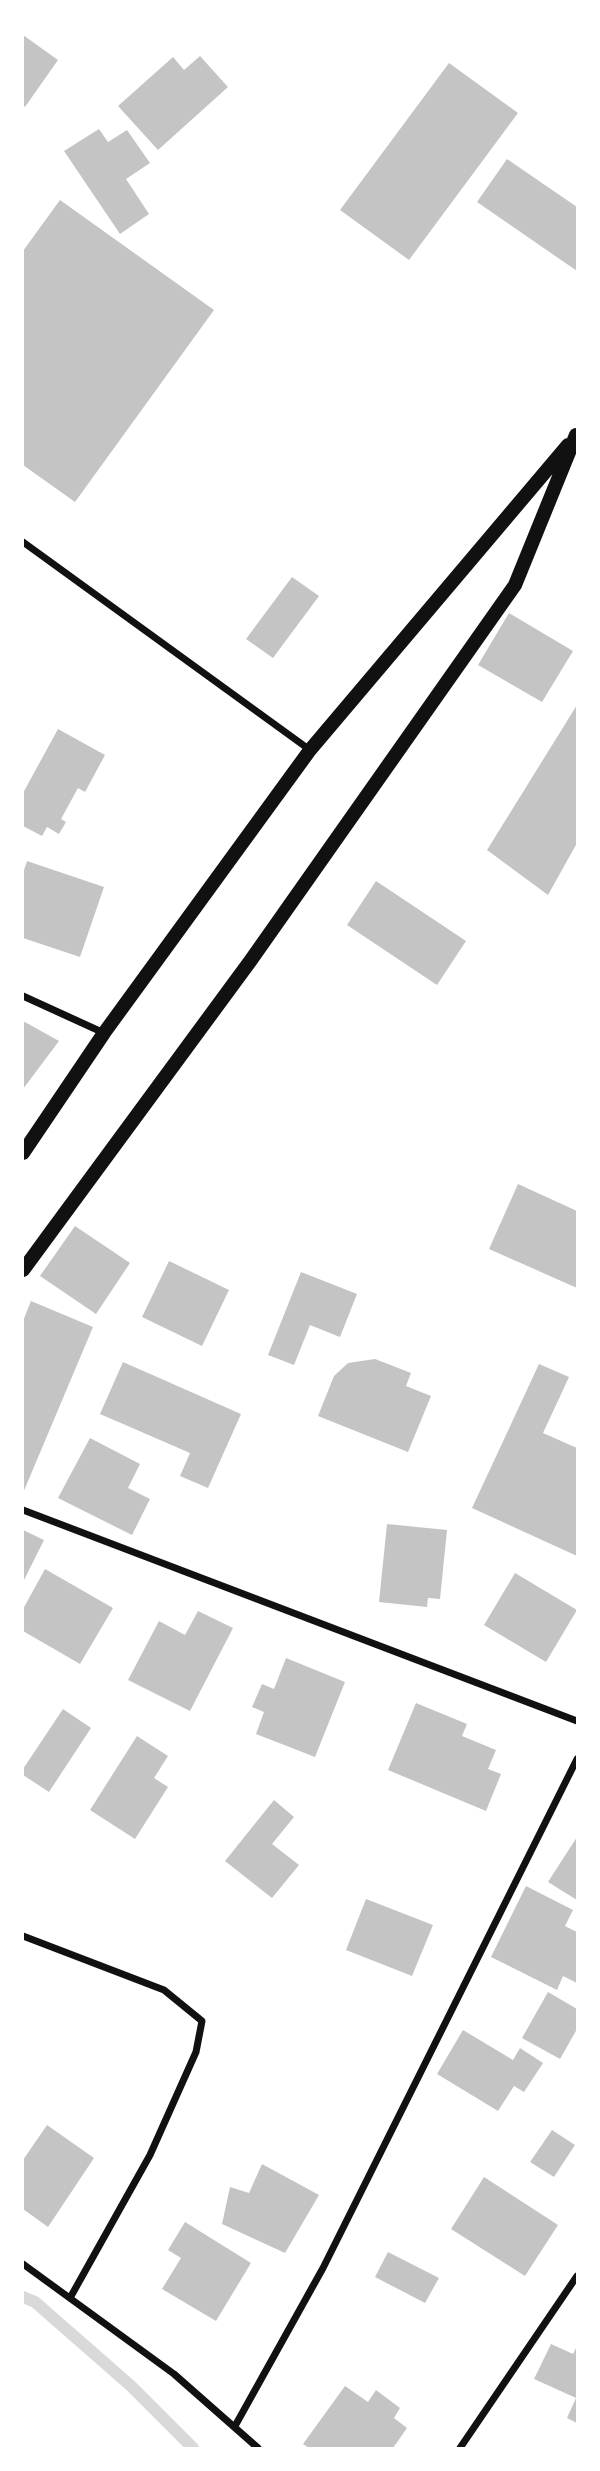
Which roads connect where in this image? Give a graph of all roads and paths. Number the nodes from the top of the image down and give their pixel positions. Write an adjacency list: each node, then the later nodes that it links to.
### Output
1 (577, 435): 3 (main road); 7 (main road)
2 (23, 542): 3 (street)
3 (310, 750): 5 (main road)
4 (23, 996): 5 (street)
5 (104, 1032): 6 (main road)
6 (23, 1153)
7 (23, 1270)
8 (23, 1510): 9 (street)
9 (577, 1721)
10 (577, 1759): 15 (street)
11 (23, 1936): 14 (street)
12 (23, 2263): 14 (street)
13 (577, 2276): 17 (street)
14 (70, 2298): 15 (street)
15 (235, 2426): 16 (street)
16 (258, 2448)
17 (460, 2448)

